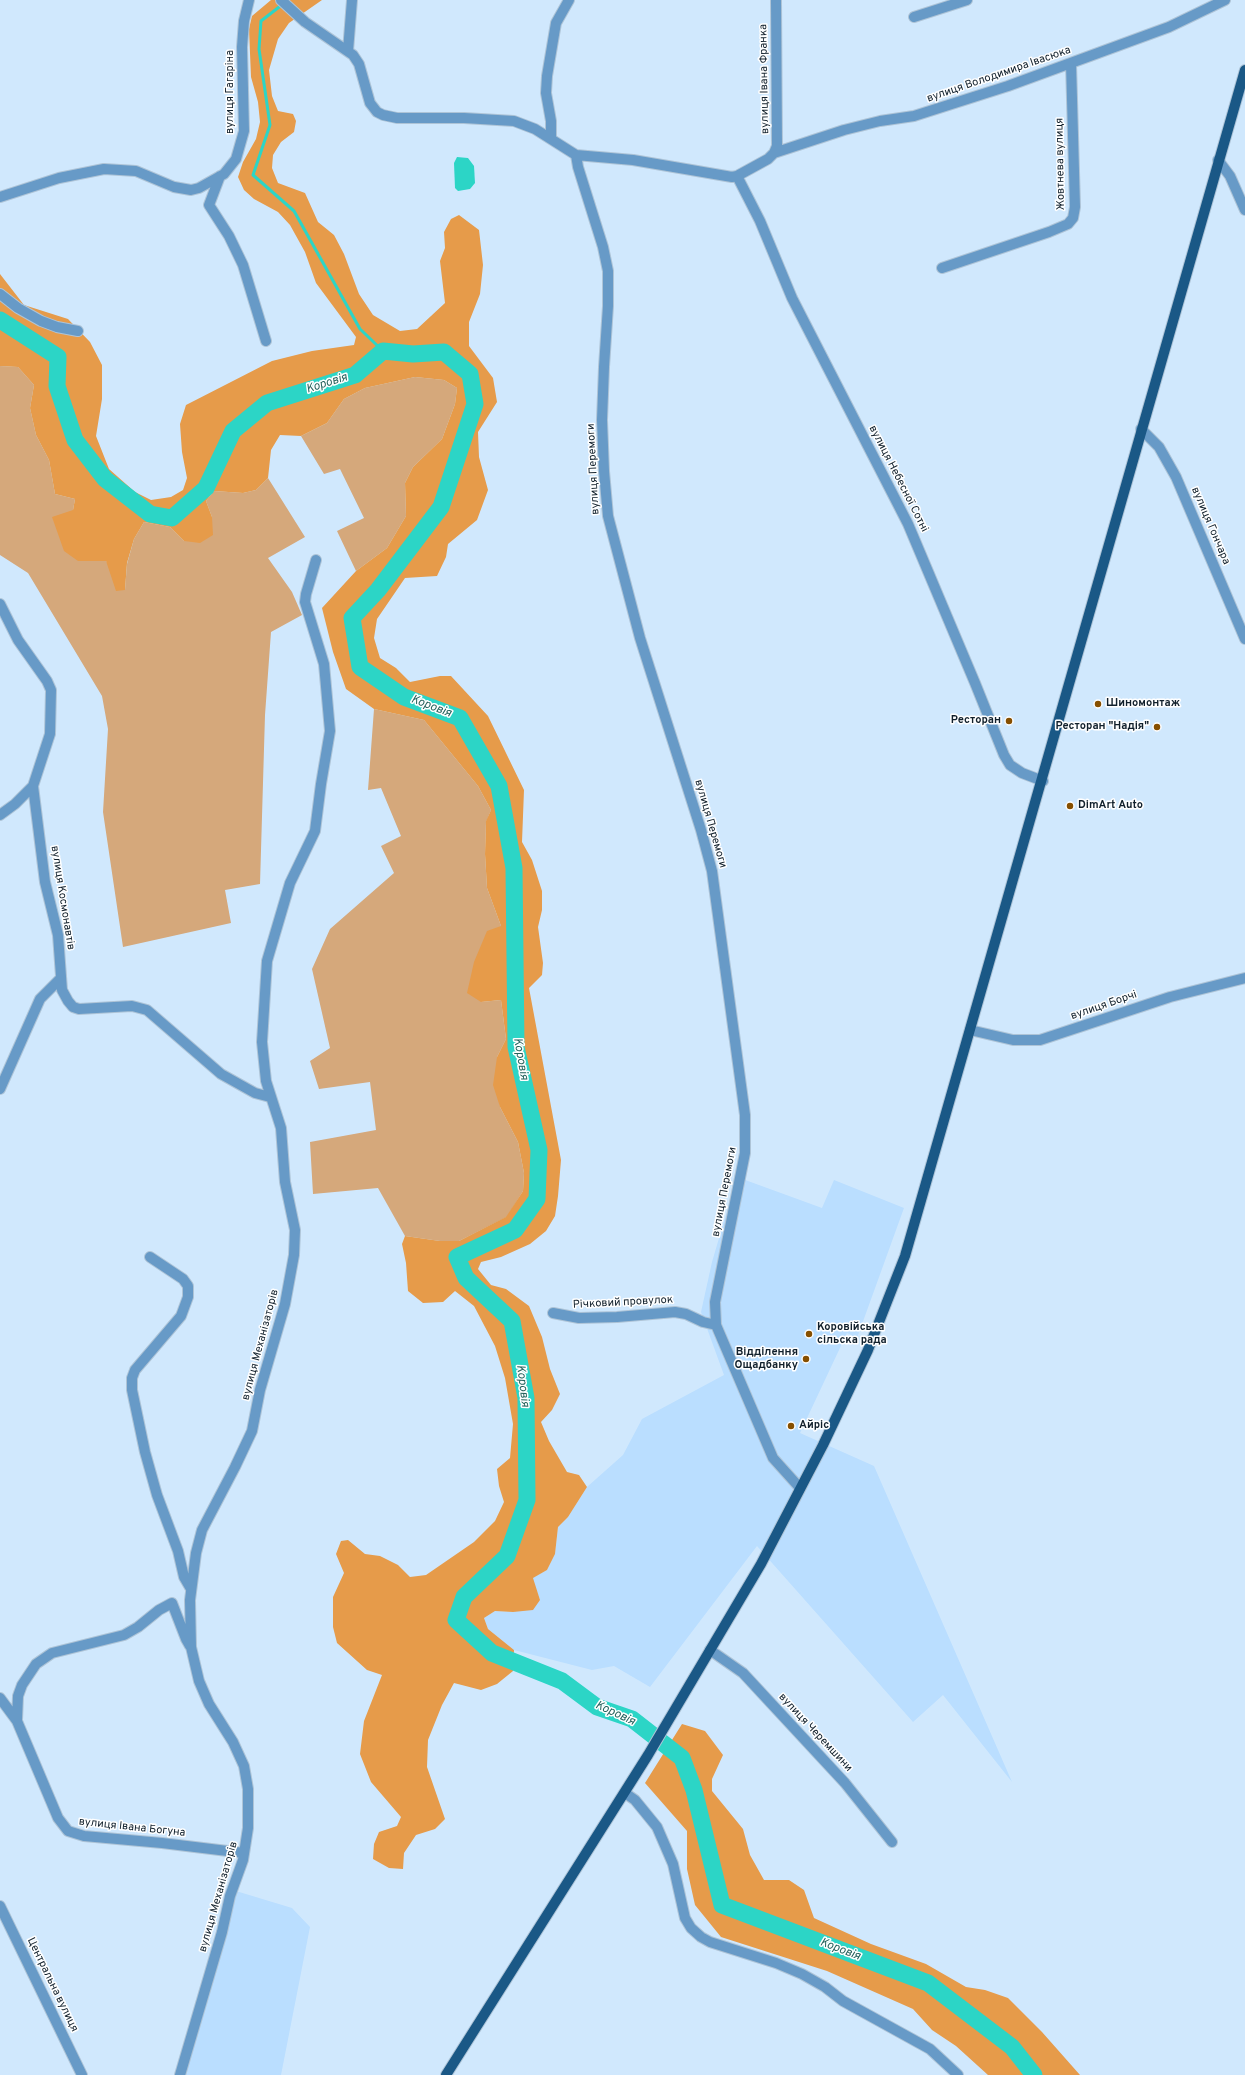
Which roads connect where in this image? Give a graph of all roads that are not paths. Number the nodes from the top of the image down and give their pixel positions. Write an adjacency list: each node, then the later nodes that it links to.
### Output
1 (249, 0): 16 (street, вулиця Гагаріна)
2 (281, 0): 9 (street)
3 (352, 0): 9 (street)
4 (569, 0): 12 (street)
5 (776, 0): 14 (street, вулиця Івана Франка)
6 (967, 0): 8 (street)
7 (1225, 0): 10 (street, вулиця Володимира Івасюка)
8 (914, 17)
9 (348, 51): 12 (street)
10 (1071, 63): 14 (street, вулиця Володимира Івасюка); 20 (street, Жовтнева вулиця)
11 (1245, 70): 15 (main road)
12 (551, 138): 13 (street)
13 (576, 155): 17 (street); 38 (street, вулиця Перемоги)
14 (773, 155): 17 (street, вулиця Володимира Івасюка)
15 (1218, 160): 19 (street); 24 (main road)
16 (220, 176): 18 (street, вулиця Гагаріна); 23 (street, вулиця Гагаріна)
17 (737, 176): 28 (street, вулиця Небесної Сотні)
18 (0, 197)
19 (1245, 210)
20 (942, 268)
21 (0, 294): 22 (street)
22 (78, 332)
23 (266, 341)
24 (1141, 429): 27 (street, вулиця Гончара); 28 (main road)
25 (316, 560): 35 (street, вулиця Механізаторів)
26 (0, 604): 29 (street, вулиця Космонавтів)
27 (1245, 639)
28 (1043, 781): 33 (main road)
29 (33, 786): 30 (street); 31 (street, вулиця Космонавтів)
30 (0, 815)
31 (61, 978): 34 (street); 35 (street, вулиця Космонавтів)
32 (1245, 978): 33 (street, вулиця Борчі)
33 (970, 1030): 39 (main road)
34 (0, 1089)
35 (270, 1097): 40 (street, вулиця Механізаторів)
36 (150, 1258): 40 (street, вулиця Механізаторів)
37 (553, 1313): 38 (street, Річковий провулок)
38 (716, 1325): 39 (street, вулиця Перемоги)
39 (800, 1488): 42 (main road)
40 (191, 1589): 41 (street, вулиця Механізаторів)
41 (191, 1647): 44 (street, вулиця Івана Богуна); 47 (street, вулиця Механізаторів)
42 (710, 1650): 45 (main road); 46 (street, вулиця Черемшини)
43 (0, 1698): 44 (street, вулиця Івана Богуна)
44 (17, 1721): 47 (street, вулиця Івана Богуна)
45 (625, 1793): 51 (main road); 52 (street)
46 (892, 1842)
47 (244, 1853): 50 (street, вулиця Механізаторів)
48 (0, 1906): 49 (street, Центральна вулиця)
49 (82, 2075)
50 (180, 2075)
51 (446, 2075)
52 (958, 2075)

